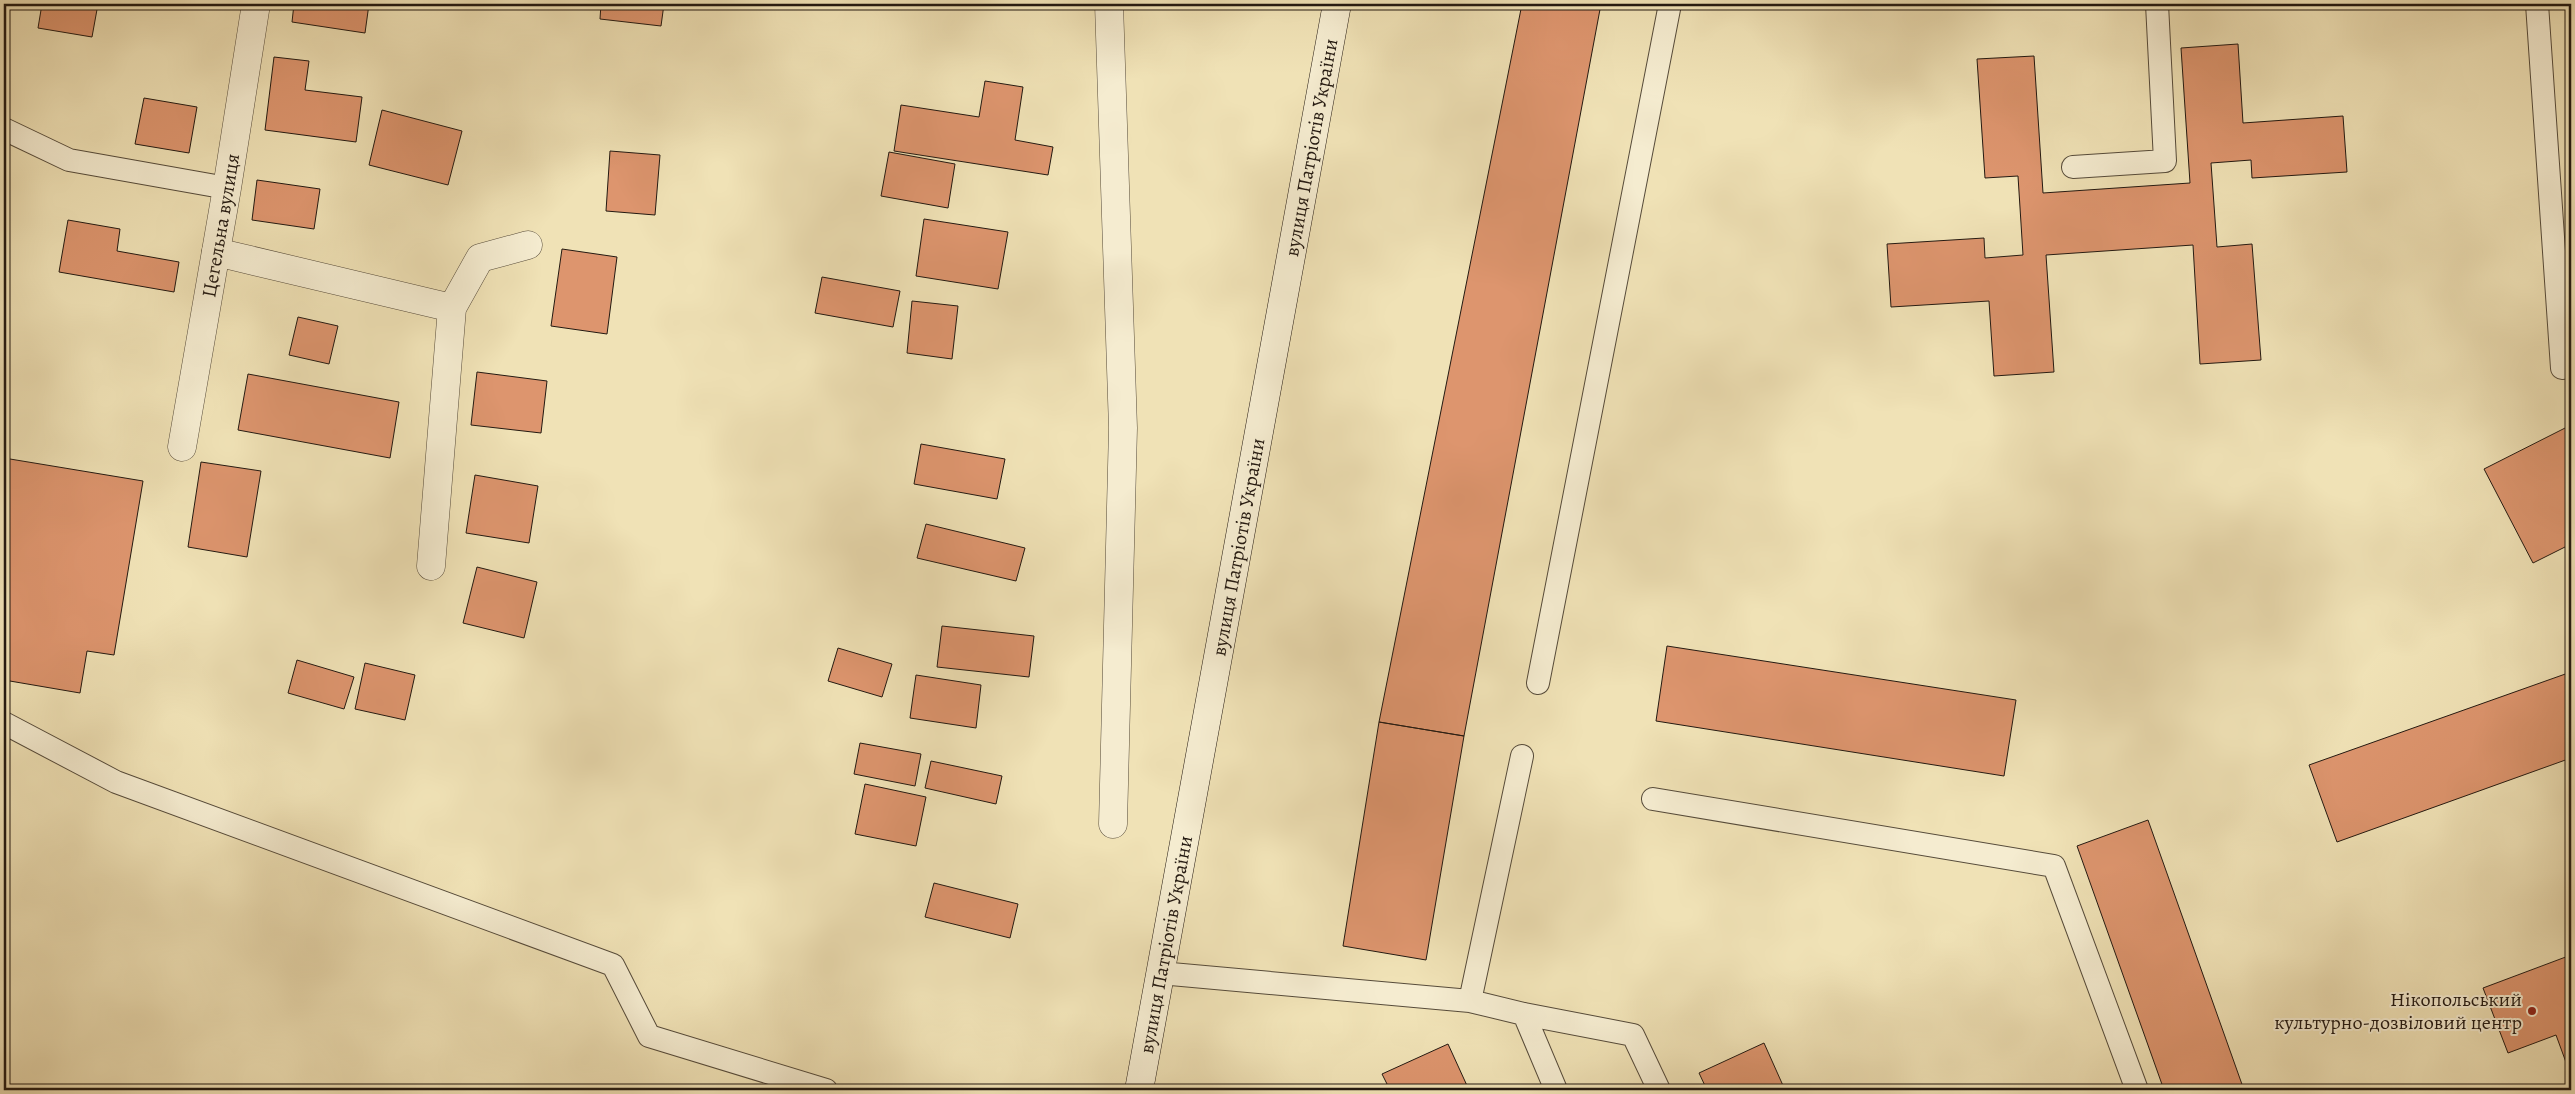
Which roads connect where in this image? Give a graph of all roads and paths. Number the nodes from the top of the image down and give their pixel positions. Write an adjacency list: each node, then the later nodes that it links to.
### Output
1 (256, 4): 9 (street, Цегельна вулиця)
2 (1109, 4): 20 (street)
3 (1337, 4): 21 (street, вулиця Патріотів України)
4 (1670, 4): 16 (lane)
5 (2157, 4): 8 (lane)
6 (2537, 4): 13 (lane)
7 (4, 129): 9 (lane)
8 (2073, 167)
9 (227, 188): 11 (street, Цегельна вулиця)
10 (528, 245): 12 (street)
11 (216, 252): 12 (street); 14 (street, Цегельна вулиця)
12 (452, 308): 15 (street)
13 (2562, 368)
14 (182, 447)
15 (431, 566)
16 (1538, 683)
17 (4, 723): 24 (lane)
18 (1522, 756): 22 (lane)
19 (1653, 799): 28 (lane)
20 (1113, 824)
21 (1160, 973): 22 (lane); 25 (street, вулиця Патріотів України)
22 (1470, 1001): 23 (lane)
23 (1524, 1014): 26 (lane); 27 (lane)
24 (826, 1090)
25 (1139, 1090)
26 (1556, 1090)
27 (1659, 1090)
28 (2138, 1090)

